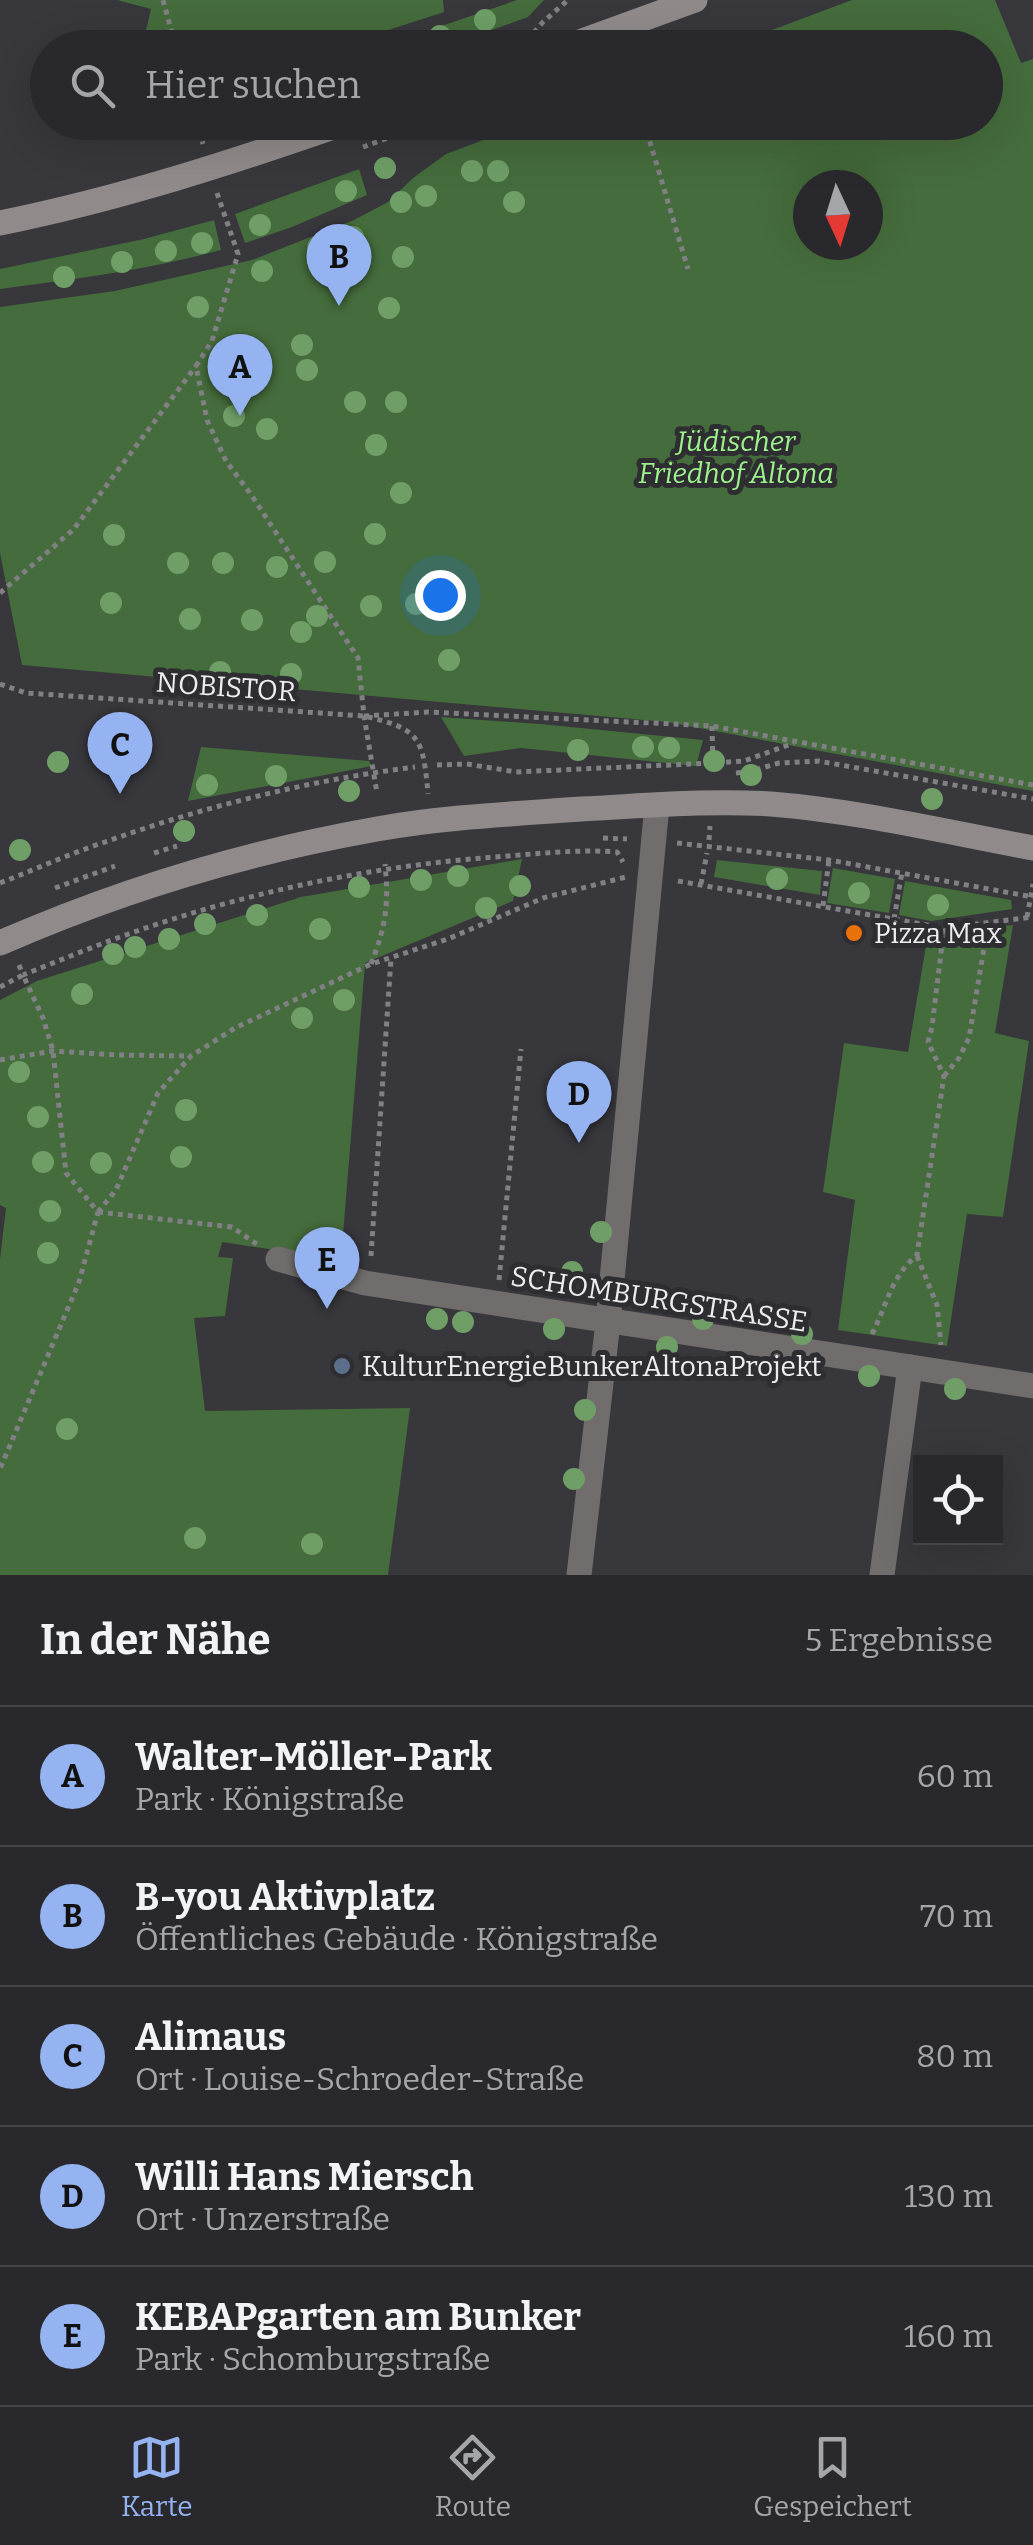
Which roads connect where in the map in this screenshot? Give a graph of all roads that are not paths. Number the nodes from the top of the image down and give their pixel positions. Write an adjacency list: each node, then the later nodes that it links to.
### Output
1 (695, 0): 2 (street)
2 (612, 30)
3 (296, 140): 4 (street)
4 (0, 223)
5 (657, 805): 6 (street); 7 (street); 9 (street)
6 (1033, 848)
7 (0, 943)
8 (278, 1259): 9 (street, SCHOMBURGSTRASSE)
9 (608, 1322): 10 (street, SCHOMBURGSTRASSE); 12 (street)
10 (910, 1367): 11 (street, SCHOMBURGSTRASSE); 13 (street)
11 (1033, 1386)
12 (579, 1575)
13 (882, 1575)

